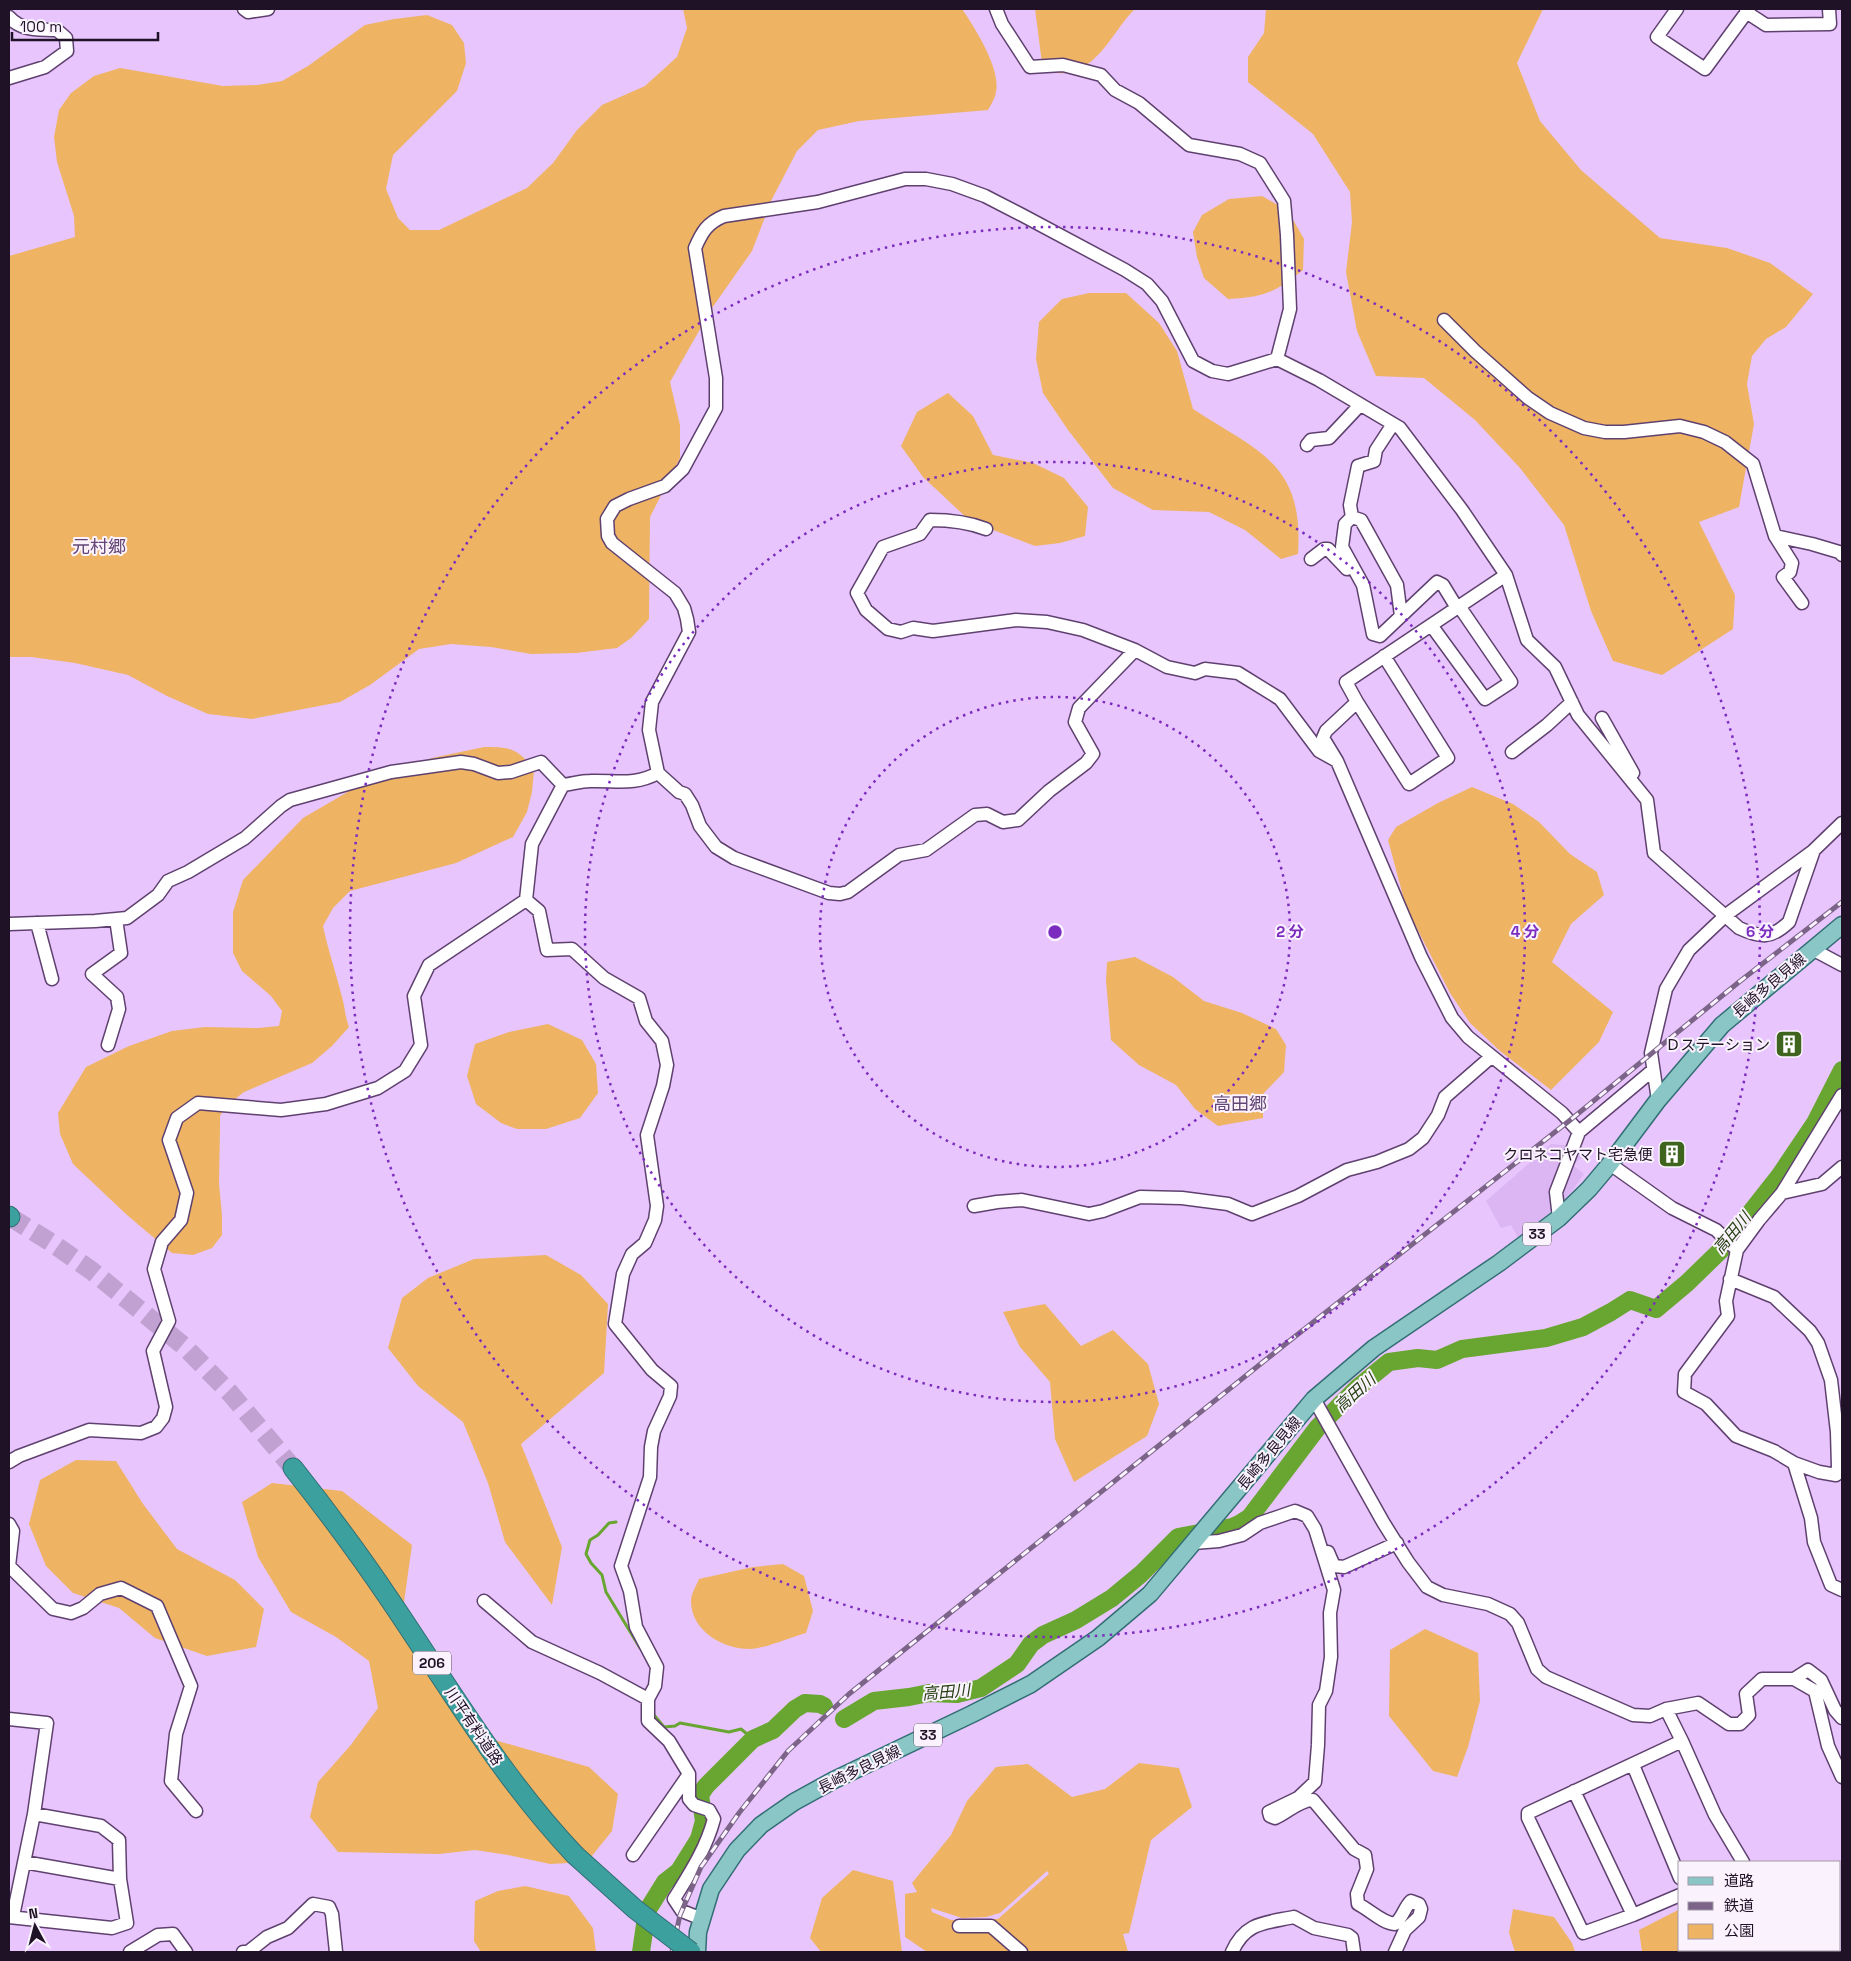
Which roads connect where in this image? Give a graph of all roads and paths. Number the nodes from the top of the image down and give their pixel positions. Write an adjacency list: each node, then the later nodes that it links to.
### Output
1 (244, 9): 2 (street)
2 (268, 9)
3 (996, 9): 10 (street)
4 (1677, 9): 6 (street)
5 (1829, 9): 6 (street)
6 (1748, 11)
7 (9, 17): 8 (street)
8 (9, 78)
9 (1444, 320): 16 (street)
10 (1276, 359): 11 (street); 32 (street)
11 (1360, 405): 12 (street); 13 (street)
12 (1393, 424): 14 (street); 19 (street)
13 (1307, 445)
14 (1352, 517): 20 (street); 23 (street)
15 (986, 529): 25 (street)
16 (1775, 536): 17 (street); 21 (street)
17 (1842, 555)
18 (1311, 559): 20 (street)
19 (1506, 575): 22 (street); 28 (street)
20 (1364, 590): 23 (street)
21 (1802, 603)
22 (1458, 607): 23 (street); 24 (street); 24 (street)
23 (1401, 616)
24 (1431, 625): 26 (street)
25 (1135, 650): 31 (street); 32 (street)
26 (1384, 656): 27 (street); 27 (street)
27 (1357, 702): 31 (street)
28 (1572, 702): 30 (street); 33 (street)
29 (1602, 718): 33 (street)
30 (1512, 752)
31 (1337, 761): 47 (street)
32 (658, 773): 34 (street)
33 (1628, 777): 38 (street)
34 (563, 785): 37 (street); 39 (street)
35 (1842, 823): 36 (street)
36 (1814, 850): 38 (street); 38 (street)
37 (526, 900): 60 (street); 70 (street)
38 (1726, 915): 48 (street)
39 (116, 919): 40 (street); 46 (street)
40 (37, 923): 41 (street); 45 (street)
41 (9, 924)
42 (1842, 925): 43 (main road, 長崎多良見線 / 33)
43 (1812, 949): 44 (street); 50 (main road, 長崎多良見線 / 33)
44 (1842, 965)
45 (52, 979)
46 (108, 1045)
47 (1491, 1057): 51 (street); 55 (street)
48 (1653, 1070): 50 (street); 51 (street)
49 (1842, 1099): 54 (street)
50 (1658, 1100): 52 (main road, 長崎多良見線 / 33)
51 (1579, 1132): 56 (street)
52 (1610, 1164): 56 (main road, 長崎多良見線 / 33); 57 (street)
53 (1842, 1167): 54 (street)
54 (1782, 1193): 57 (street)
55 (974, 1206)
56 (1559, 1218): 59 (main road, 長崎多良見線 / 33)
57 (1736, 1248): 58 (street)
58 (1730, 1279): 61 (street); 61 (street)
59 (1317, 1404): 65 (main road, 長崎多良見線 / 33); 66 (street)
60 (9, 1462)
61 (1794, 1463): 67 (street)
62 (291, 1471): 82 (highway, 川平有料道路 / 206)
63 (9, 1524): 79 (street)
64 (1315, 1528): 65 (street); 66 (street); 102 (street)
65 (1195, 1542): 90 (main road, 長崎多良見線 / 33)
66 (1397, 1543): 71 (street)
67 (1842, 1590)
68 (484, 1601): 70 (street)
69 (1794, 1679): 71 (street); 72 (street); 77 (street)
70 (648, 1698): 76 (street)
71 (1666, 1709): 74 (street)
72 (1842, 1718)
73 (9, 1719): 80 (street)
74 (1682, 1741): 75 (street); 83 (street)
75 (1632, 1765): 78 (street); 85 (street)
76 (689, 1774): 81 (street); 90 (street)
77 (1842, 1777)
78 (1574, 1791): 89 (street); 89 (street)
79 (196, 1811)
80 (34, 1814): 84 (street); 86 (street)
81 (633, 1855)
82 (573, 1858): 96 (highway, 川平有料道路 / 206); 97 (highway, 川平有料道路 / 206, bridge)
83 (1742, 1861)
84 (24, 1862): 86 (street); 88 (street)
85 (1678, 1873)
86 (120, 1879): 88 (street)
87 (1678, 1896): 89 (street)
88 (11, 1916)
89 (1634, 1916)
90 (702, 1919): 98 (main road, 長崎多良見線 / 33)
91 (959, 1926): 99 (street)
92 (130, 1952): 93 (street)
93 (186, 1952)
94 (243, 1952): 95 (street)
95 (336, 1952)
96 (678, 1952)
97 (691, 1952)
98 (697, 1952)
99 (1021, 1952)
100 (1232, 1952): 101 (street)
101 (1354, 1952)
102 (1395, 1952)

